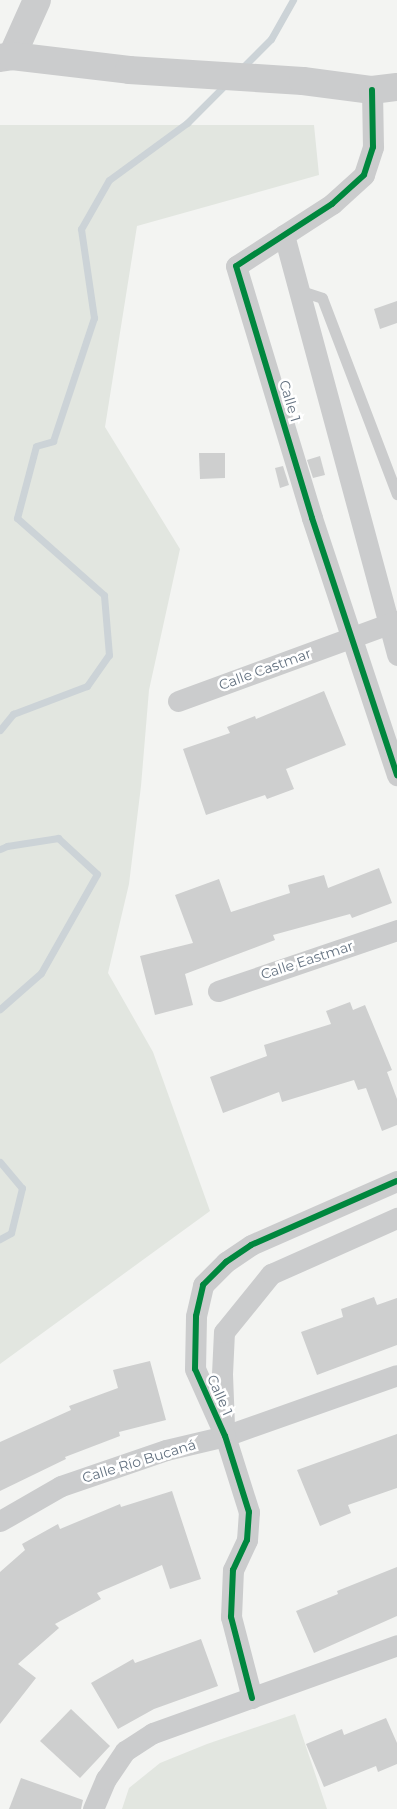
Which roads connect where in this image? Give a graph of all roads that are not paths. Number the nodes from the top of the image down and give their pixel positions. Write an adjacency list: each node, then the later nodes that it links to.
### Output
1 (37, 0): 2 (street)
2 (6, 57): 3 (street)
3 (385, 89): 4 (street, Calle 1)
4 (284, 235): 5 (street); 8 (street, Calle 1)
5 (298, 290): 6 (lane); 7 (street)
6 (397, 494)
7 (392, 622): 8 (street, Calle Castmar); 9 (street)
8 (352, 636): 10 (street, Calle Castmar); 11 (street, Calle 1)
9 (397, 654)
10 (178, 700)
11 (397, 775)
12 (397, 930): 13 (street, Calle Eastmar)
13 (218, 991)
14 (397, 1181): 17 (street, Calle 1)
15 (397, 1218): 17 (street, Calle 1)
16 (397, 1375): 17 (street, Calle Río Bucaná)
17 (225, 1436): 18 (street, Calle Río Bucaná); 20 (street, Calle 1)
18 (0, 1521)
19 (397, 1645): 20 (street)
20 (252, 1698): 21 (street)
21 (93, 1809)

